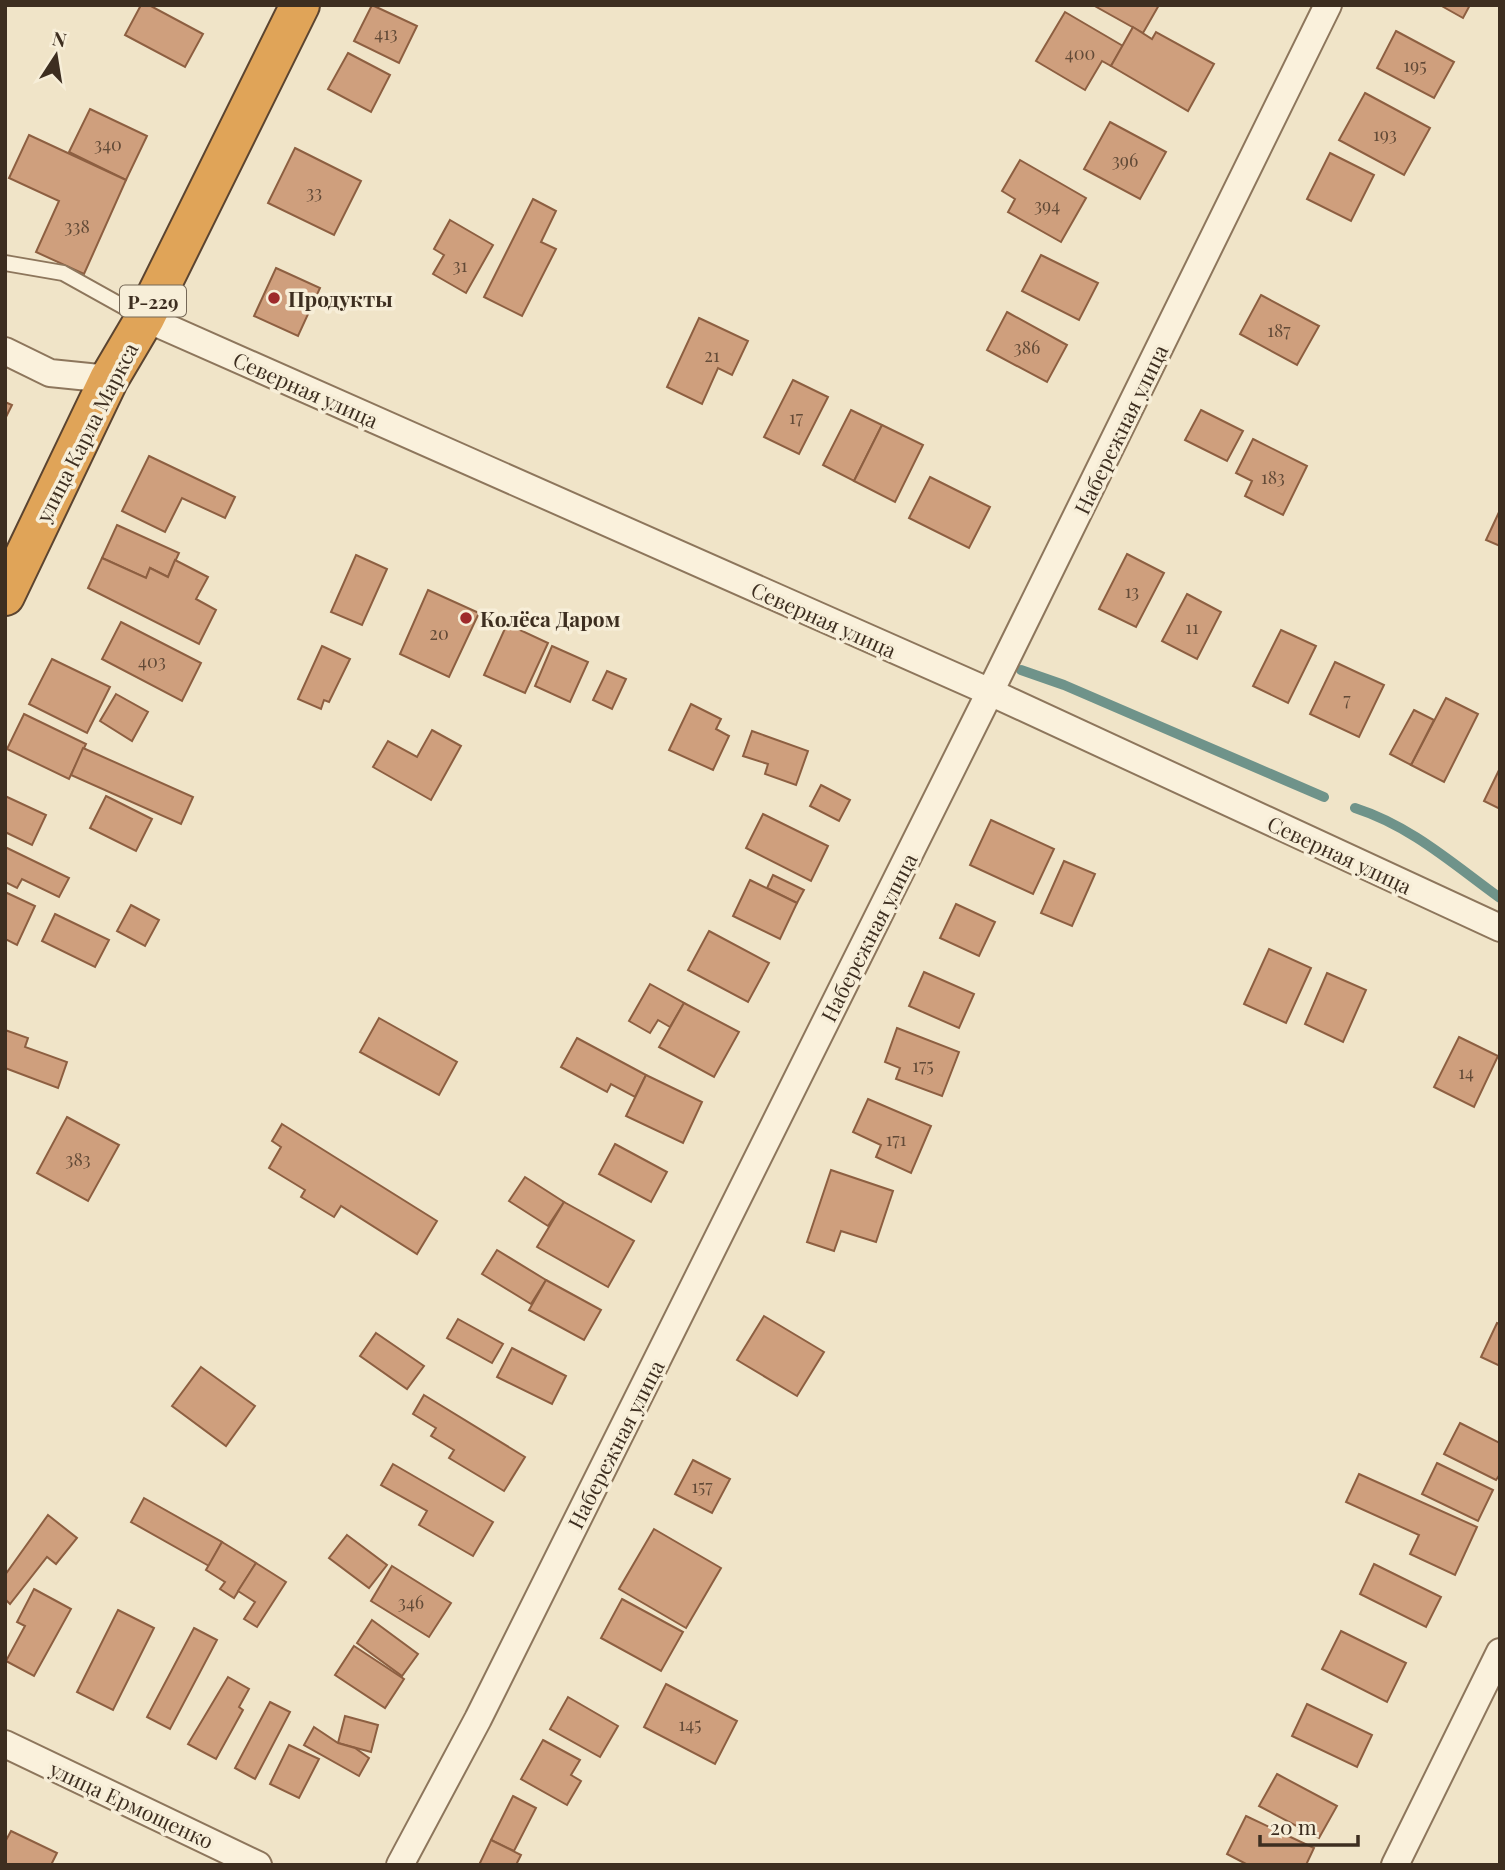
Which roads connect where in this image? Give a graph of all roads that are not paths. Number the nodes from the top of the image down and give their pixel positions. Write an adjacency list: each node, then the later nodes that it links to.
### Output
1 (300, 5): 4 (highway, улица Карла Маркса / Р-229)
2 (1328, 5): 8 (street, Набережная улица)
3 (5, 262): 4 (lane)
4 (145, 318): 6 (highway, улица Карла Маркса / Р-229); 8 (street, Северная улица)
5 (5, 351): 6 (street)
6 (109, 379): 7 (highway, улица Карла Маркса / Р-229)
7 (5, 596)
8 (990, 692): 9 (street, Северная улица); 13 (street, Набережная улица)
9 (1500, 928)
10 (1500, 1652): 14 (street)
11 (5, 1744): 12 (street, улица Ермощенко)
12 (258, 1865)
13 (400, 1865)
14 (1395, 1865)

